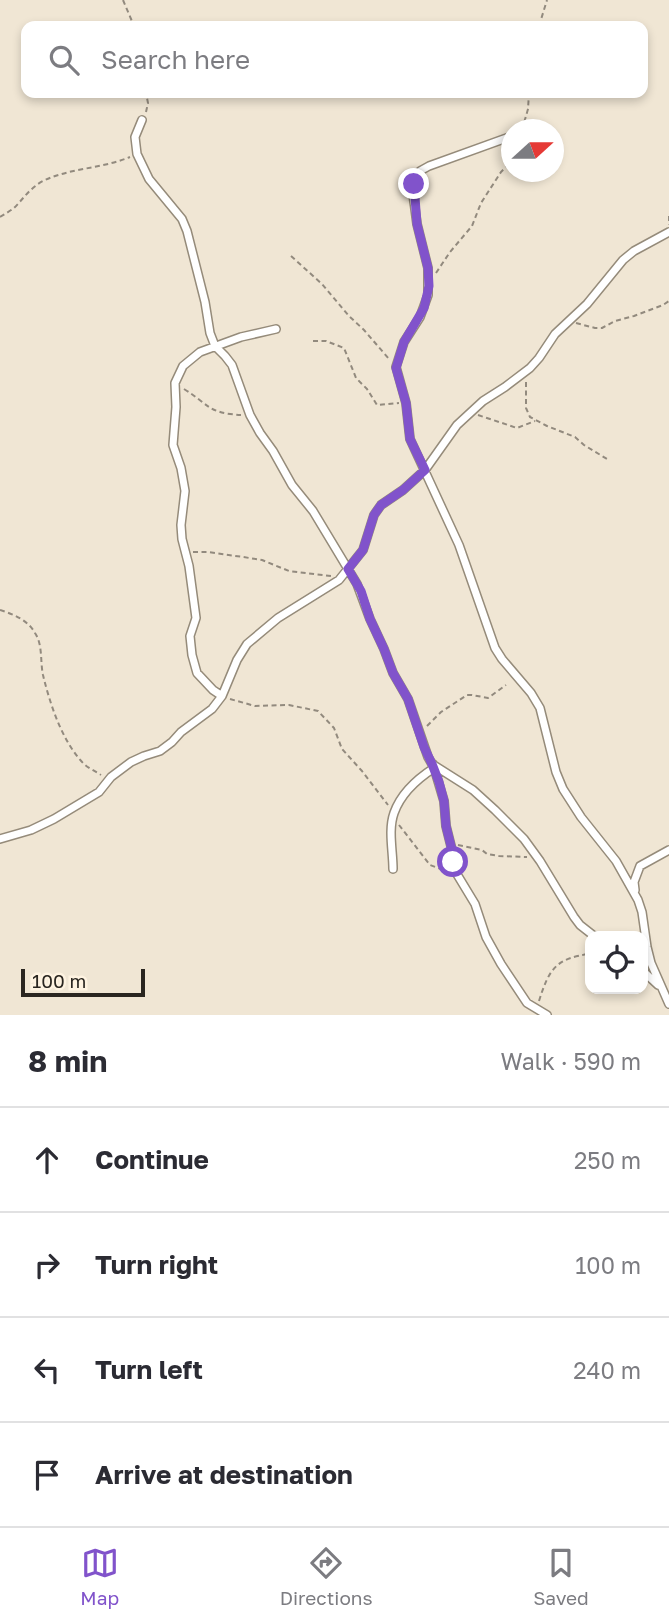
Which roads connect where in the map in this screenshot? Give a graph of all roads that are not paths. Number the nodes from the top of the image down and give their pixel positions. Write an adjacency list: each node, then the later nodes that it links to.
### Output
1 (142, 120): 5 (street)
2 (501, 140): 6 (street)
3 (669, 232): 6 (street)
4 (276, 329): 5 (street)
5 (215, 346): 7 (street); 8 (street)
6 (425, 470): 7 (street); 13 (street)
7 (348, 569): 8 (street); 9 (street)
8 (222, 696): 10 (street)
9 (433, 766): 12 (street); 14 (street); 18 (street)
10 (0, 839)
11 (669, 850): 13 (street)
12 (393, 869)
13 (636, 894): 16 (street)
14 (588, 931)
15 (648, 975): 16 (street)
16 (660, 986): 17 (street)
17 (669, 1004)
18 (547, 1015)

